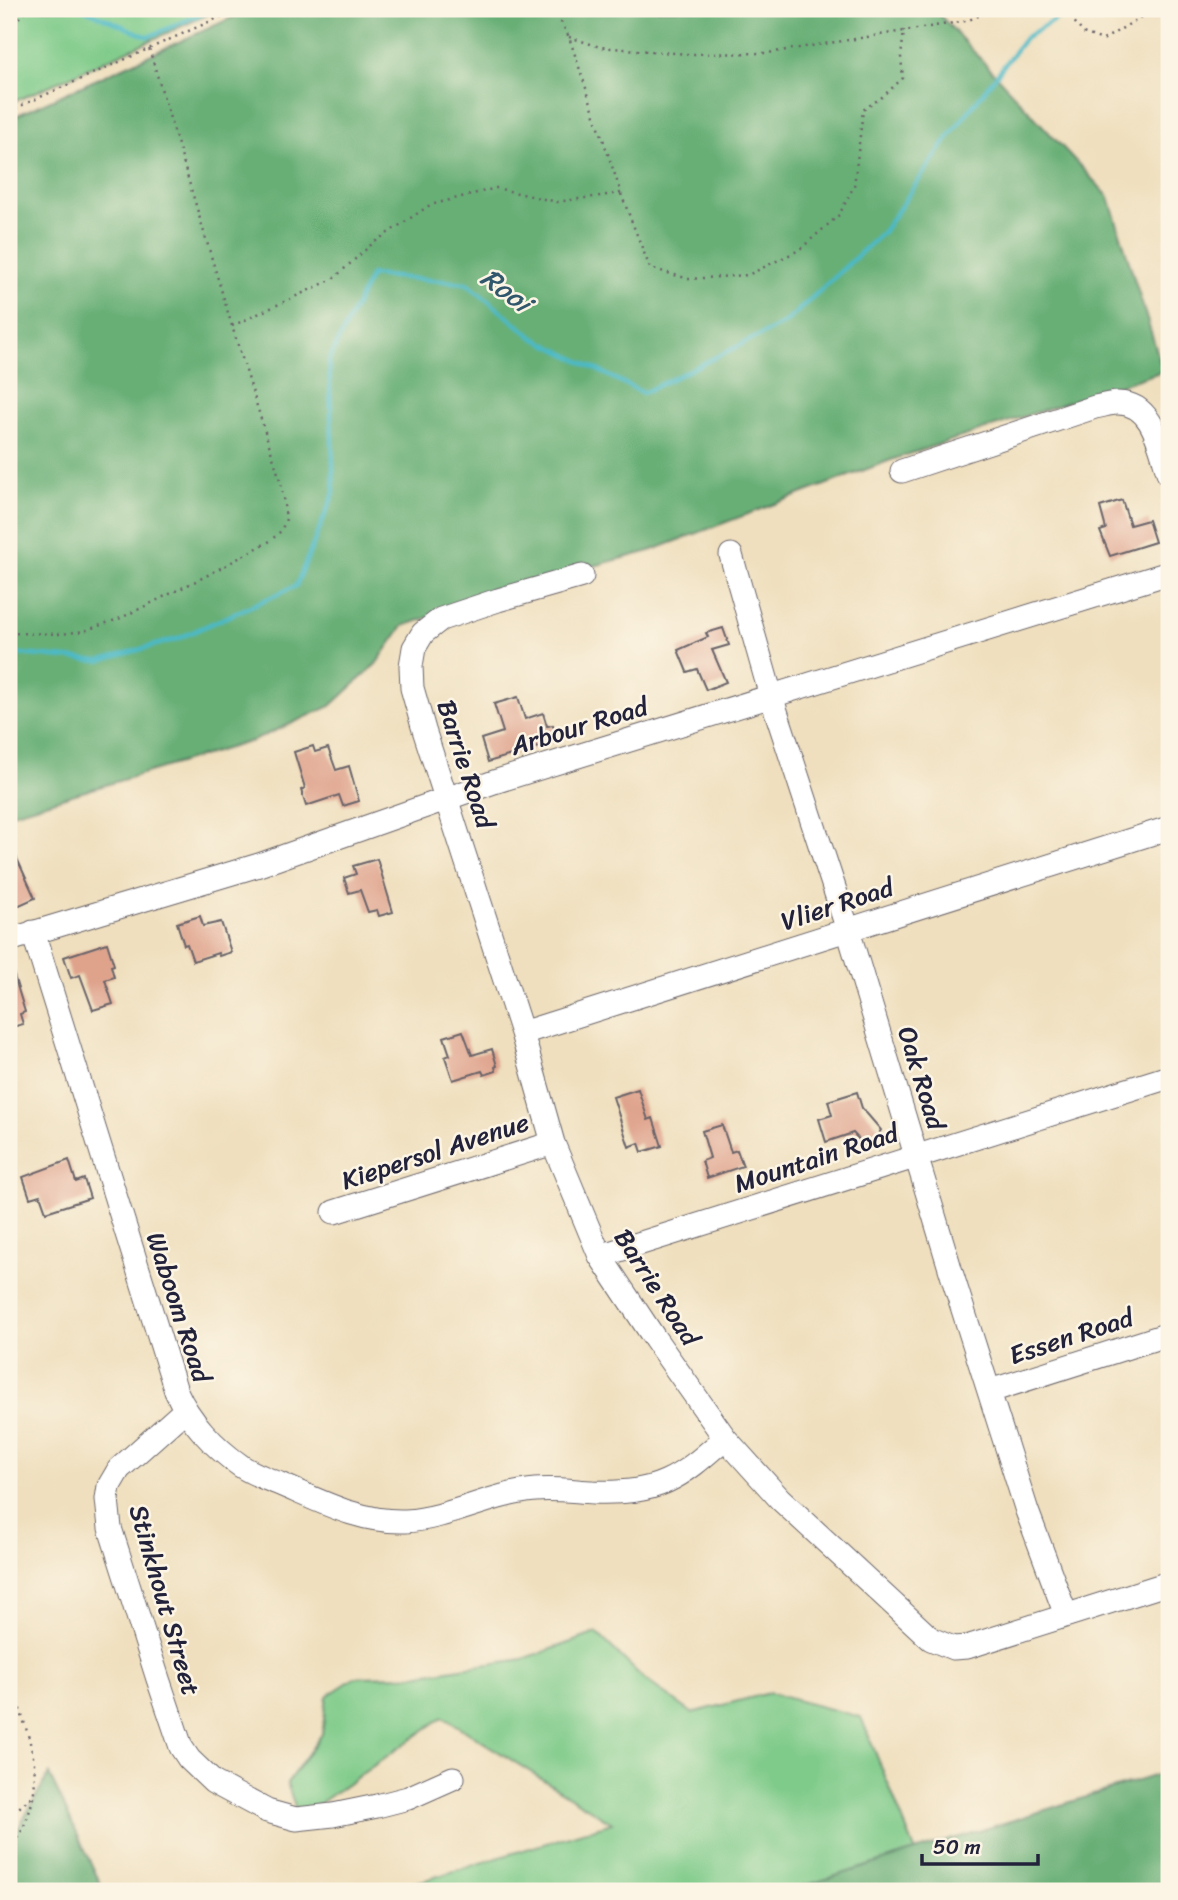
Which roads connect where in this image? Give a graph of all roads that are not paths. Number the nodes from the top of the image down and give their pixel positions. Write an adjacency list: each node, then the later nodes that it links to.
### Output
1 (902, 471): 2 (street)
2 (1169, 475)
3 (731, 555): 6 (street, Oak Road)
4 (1169, 573): 6 (street, Arbour Road)
5 (582, 576): 7 (street, Barrie Road)
6 (771, 696): 7 (street, Arbour Road); 9 (street, Oak Road)
7 (447, 800): 10 (street, Arbour Road); 12 (street, Barrie Road)
8 (1169, 828): 9 (street, Vlier Road)
9 (848, 930): 12 (street, Vlier Road); 15 (street, Oak Road)
10 (33, 932): 11 (street, Arbour Road); 20 (street, Waboom Road)
11 (9, 940)
12 (522, 1033): 14 (street, Barrie Road)
13 (1169, 1077): 15 (street, Mountain Road)
14 (553, 1143): 16 (street, Kiepersol Avenue); 17 (street, Barrie Road)
15 (916, 1156): 17 (street, Mountain Road); 19 (street, Oak Road)
16 (334, 1212)
17 (600, 1256): 21 (street, Barrie Road)
18 (1169, 1334): 19 (street, Essen Road)
19 (990, 1391): 23 (street, Oak Road)
20 (185, 1410): 21 (street, Waboom Road); 24 (street, Stinkhout Street)
21 (726, 1438): 23 (street, Barrie Road)
22 (1169, 1583): 23 (street, Barrie Road)
23 (1066, 1615)
24 (453, 1778)

